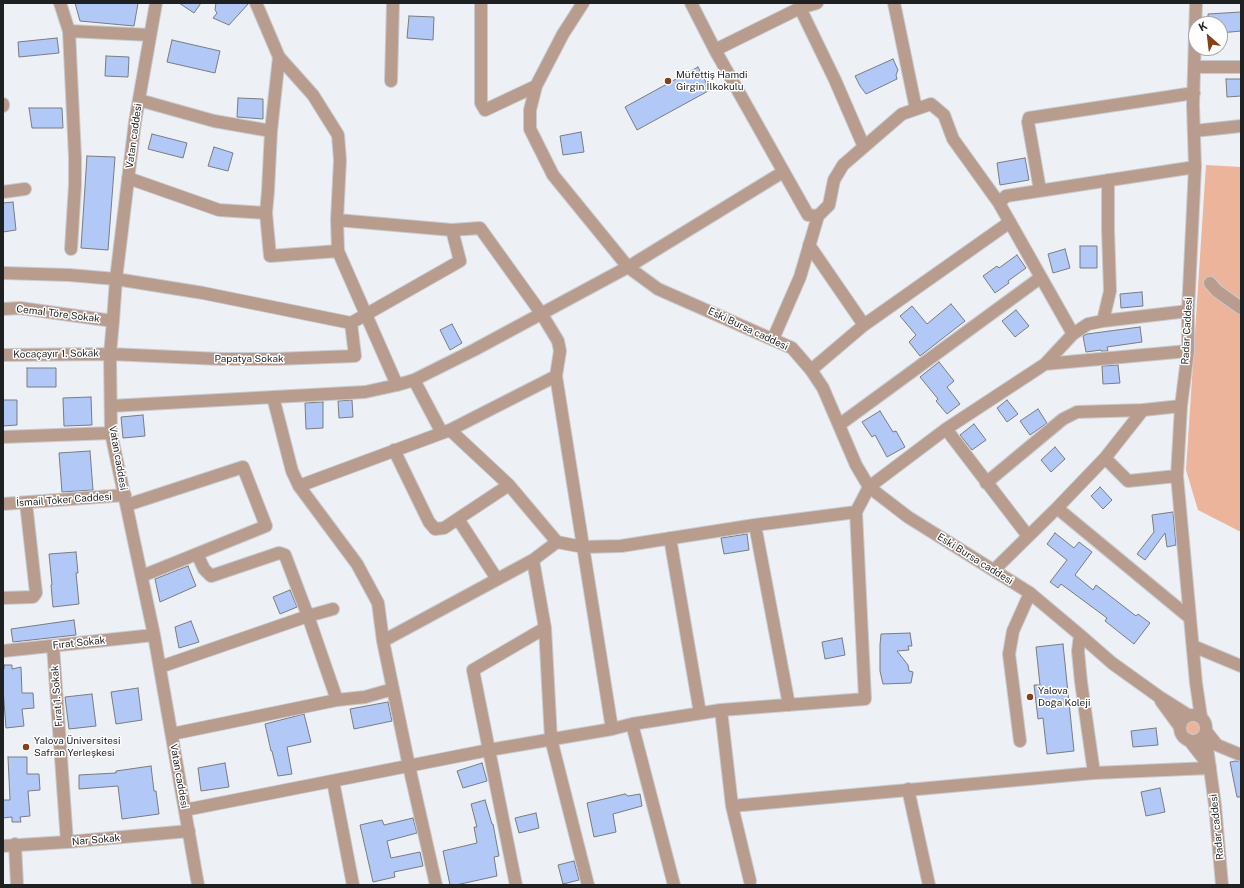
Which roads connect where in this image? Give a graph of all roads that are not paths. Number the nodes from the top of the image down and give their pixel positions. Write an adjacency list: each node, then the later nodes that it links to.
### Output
1 (60, 3): 12 (street)
2 (156, 3): 13 (street, Vatan caddesi)
3 (256, 3): 15 (street)
4 (393, 3): 18 (street)
5 (481, 3): 19 (street)
6 (583, 3): 19 (street, Eski Bursa caddesi)
7 (691, 3): 14 (street)
8 (817, 3): 11 (street)
9 (894, 3): 22 (street)
10 (1196, 3): 16 (street, Radar Caddesi)
11 (800, 8): 14 (street); 26 (street)
12 (69, 31): 13 (street); 41 (street)
13 (150, 35): 21 (street, Vatan caddesi)
14 (715, 50): 28 (street)
15 (279, 57): 24 (street); 37 (street)
16 (1194, 67): 17 (street); 20 (street, Radar Caddesi)
17 (1241, 67)
18 (391, 82)
19 (536, 86): 43 (street, Eski Bursa caddesi)
20 (1194, 93): 25 (street, Radar Caddesi); 32 (street)
21 (139, 100): 24 (street); 29 (street, Vatan caddesi)
22 (916, 109): 26 (street); 34 (street)
23 (1241, 126): 25 (street)
24 (271, 131): 35 (street)
25 (1194, 131): 27 (street, Radar Caddesi)
26 (864, 147): 36 (street)
27 (1195, 166): 30 (street); 50 (street, Radar Caddesi)
28 (783, 172): 36 (street); 43 (street)
29 (128, 178): 35 (street); 46 (street, Vatan caddesi)
30 (1108, 180): 32 (street); 54 (street)
31 (25, 189): 33 (street)
32 (1040, 190): 34 (street)
33 (3, 192)
34 (999, 204): 38 (street)
35 (266, 213): 42 (street)
36 (818, 216): 40 (street)
37 (337, 220): 39 (street); 42 (street)
38 (1010, 222): 45 (street); 56 (street)
39 (452, 230): 51 (street); 52 (street)
40 (809, 245): 56 (street); 58 (street)
41 (71, 249)
42 (338, 251): 52 (street)
43 (628, 267): 51 (street); 58 (street, Eski Bursa caddesi)
44 (3, 273): 46 (street)
45 (1040, 278): 57 (street); 71 (street)
46 (116, 279): 53 (street, Vatan caddesi); 55 (street)
47 (1210, 283): 49 (street)
48 (3, 308): 53 (street, Cemal Töre Sokak)
49 (1241, 308)
50 (1188, 311): 54 (street); 59 (street, Radar Caddesi)
51 (541, 313): 64 (street); 65 (street)
52 (367, 314): 55 (street); 66 (street)
53 (113, 321): 60 (street, Vatan caddesi)
54 (1103, 321): 57 (street)
55 (351, 323): 60 (street, Papatya Sokak)
56 (864, 325): 63 (street)
57 (1073, 334): 62 (street)
58 (773, 339): 63 (street, Eski Bursa caddesi)
59 (1188, 351): 62 (street); 69 (street, Radar Caddesi)
60 (110, 354): 61 (street, Kocaçayır 1. Sokak); 68 (street, Vatan caddesi)
61 (3, 355)
62 (1045, 364): 72 (street)
63 (811, 370): 71 (street, Eski Bursa caddesi)
64 (556, 376): 73 (street); 93 (street)
65 (414, 380): 66 (street); 73 (street)
66 (397, 385): 67 (street)
67 (273, 397): 68 (street); 81 (street)
68 (111, 406): 74 (street, Vatan caddesi)
69 (1181, 406): 70 (street); 78 (street, Radar Caddesi)
70 (1143, 410): 77 (street); 79 (street)
71 (839, 425): 82 (street, Eski Bursa caddesi)
72 (946, 429): 79 (street); 82 (street)
73 (446, 431): 76 (street); 80 (street)
74 (111, 433): 75 (street); 83 (street, Vatan caddesi)
75 (3, 437)
76 (394, 450): 81 (street); 88 (street)
77 (1105, 458): 78 (street); 86 (street)
78 (1177, 476): 103 (street, Radar Caddesi)
79 (986, 483): 90 (street)
80 (509, 485): 88 (street); 92 (street)
81 (299, 486): 107 (street)
82 (869, 487): 87 (street); 96 (street, Eski Bursa caddesi)
83 (126, 500): 84 (street, İsmail Toker Caddesi); 94 (street, İsmail Toker Caddesi); 97 (street, Vatan caddesi)
84 (26, 503): 85 (street, İsmail Toker Caddesi); 100 (street)
85 (3, 504)
86 (1057, 508): 90 (street); 103 (street)
87 (856, 512): 89 (street); 116 (street)
88 (458, 519): 98 (street)
89 (755, 525): 91 (street); 116 (street)
90 (1028, 536): 96 (street)
91 (670, 538): 93 (street); 118 (street)
92 (557, 542): 93 (street); 95 (street)
93 (583, 547): 122 (street)
94 (197, 554): 97 (street); 102 (street)
95 (533, 560): 98 (street); 104 (street)
96 (994, 570): 99 (street, Eski Bursa caddesi)
97 (142, 576): 105 (street, Vatan caddesi)
98 (497, 579): 107 (street)
99 (1030, 593): 106 (street, Eski Bursa caddesi); 127 (street)
100 (3, 598)
101 (333, 609): 102 (street)
102 (308, 616): 112 (street); 115 (street)
103 (1190, 618): 109 (street, Radar Caddesi)
104 (545, 628): 125 (street); 128 (street)
105 (154, 635): 108 (street, Fırat Sokak); 112 (street, Vatan caddesi)
106 (1080, 635): 114 (street, Eski Bursa caddesi); 132 (street)
107 (383, 641): 113 (street)
108 (53, 646): 110 (street, Fırat Sokak); 138 (street, Fırat 1. Sokak)
109 (1193, 646): 111 (street); 119 (street, Radar Caddesi)
110 (3, 651)
111 (1241, 666)
112 (160, 667): 124 (street, Vatan caddesi)
113 (393, 689): 115 (street); 130 (street)
114 (1158, 696): 119 (street, Eski Bursa caddesi); 121 (street, Eski Bursa caddesi)
115 (337, 700): 124 (street)
116 (789, 704): 117 (street)
117 (721, 710): 118 (street); 135 (street)
118 (700, 713): 120 (street)
119 (1193, 716): 121 (street); 123 (street)
120 (632, 724): 122 (street); 147 (street)
121 (1180, 727): 126 (street)
122 (612, 729): 125 (street)
123 (1205, 732): 126 (street); 129 (street); 131 (street, Radar caddesi)
124 (172, 734): 136 (street, Vatan caddesi)
125 (551, 739): 128 (street); 146 (street)
126 (1189, 740): 131 (street)
127 (1020, 741)
128 (489, 750): 130 (street); 145 (street)
129 (1241, 756)
130 (409, 766): 133 (street); 144 (street)
131 (1210, 768): 132 (street); 149 (street, Radar caddesi)
132 (1094, 773): 134 (street)
133 (333, 781): 136 (street); 143 (street)
134 (908, 790): 135 (street); 148 (street)
135 (732, 806): 140 (street)
136 (185, 810): 137 (street, Vatan caddesi)
137 (189, 831): 138 (street, Nar Sokak); 142 (street, Vatan caddesi)
138 (67, 842): 139 (street, Nar Sokak)
139 (9, 845): 141 (street)
140 (750, 881)
141 (17, 885)
142 (198, 885)
143 (353, 885)
144 (436, 885)
145 (516, 885)
146 (588, 885)
147 (674, 885)
148 (929, 885)
149 (1222, 885)

